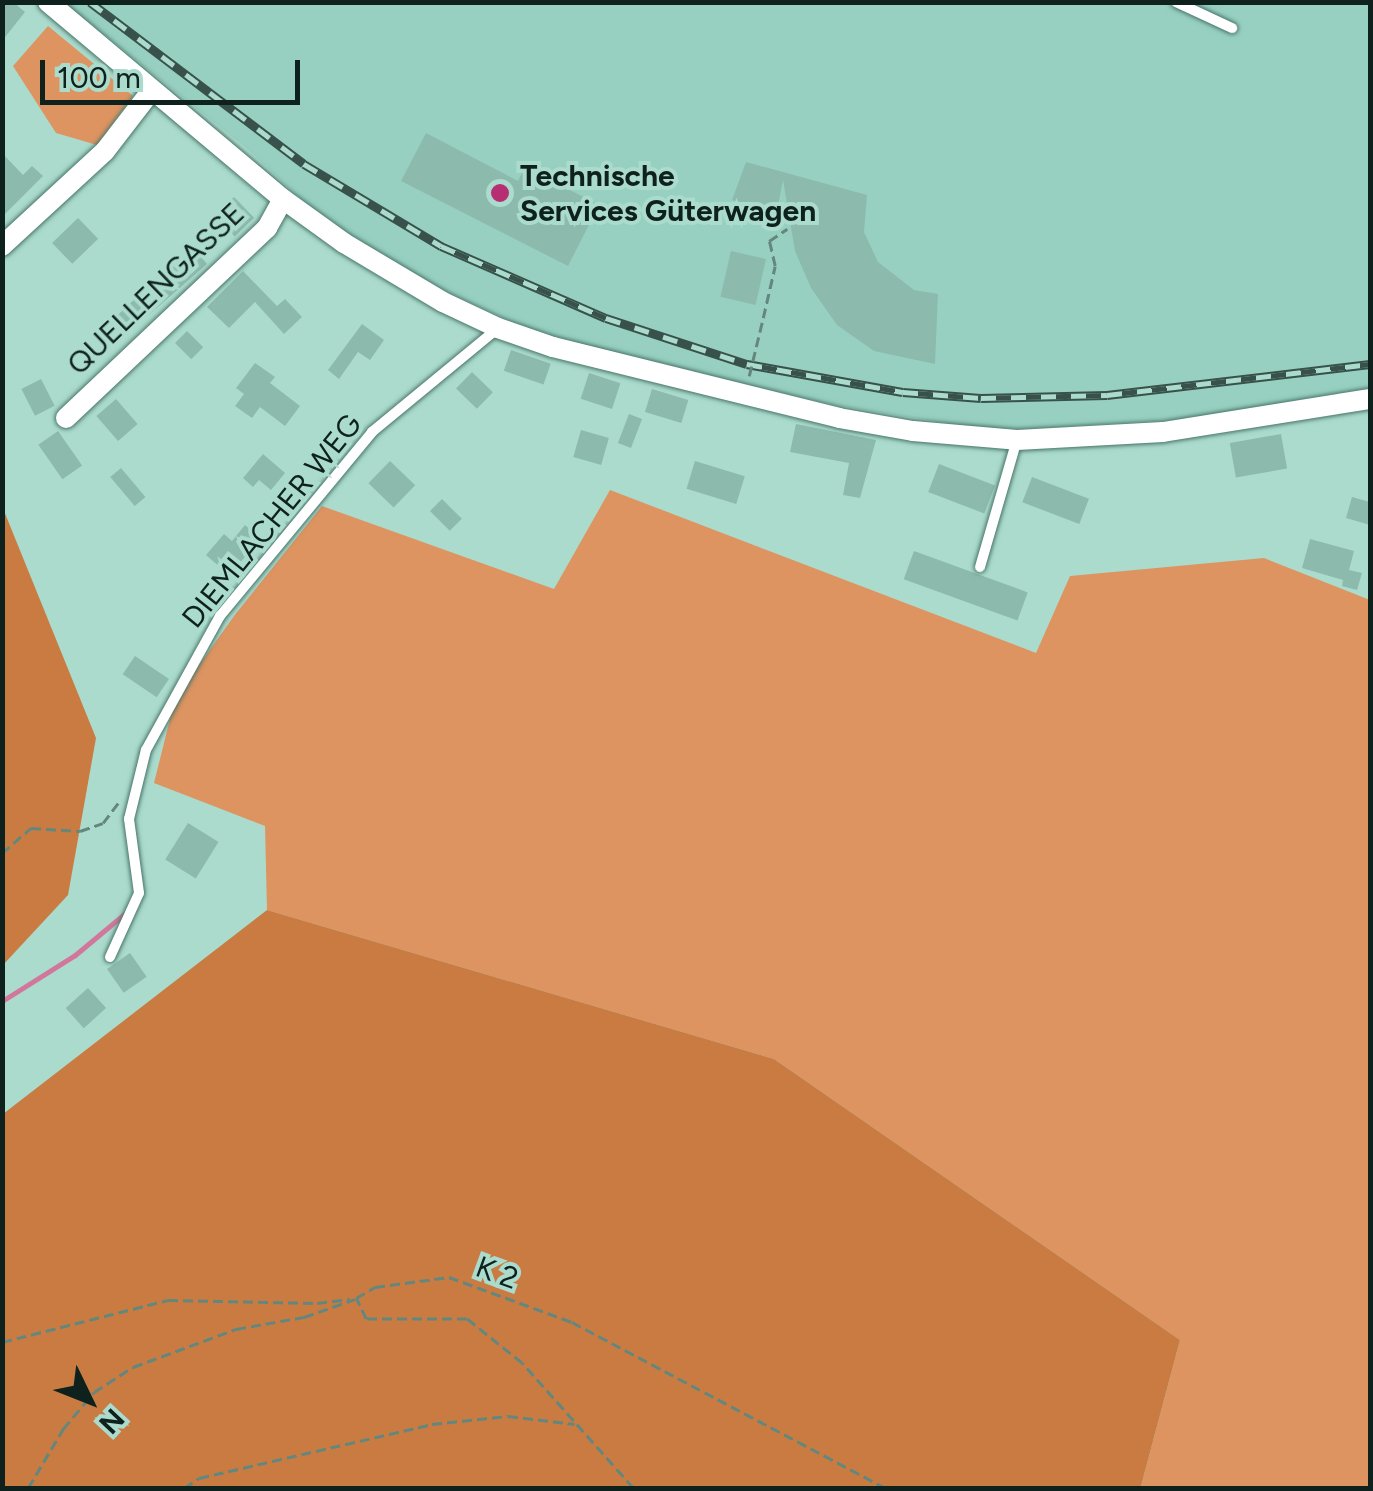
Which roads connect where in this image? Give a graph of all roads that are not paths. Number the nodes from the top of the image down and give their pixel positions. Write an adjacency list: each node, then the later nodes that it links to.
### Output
1 (48, 2): 4 (street)
2 (1176, 2): 3 (lane)
3 (1232, 28)
4 (152, 90): 5 (street); 6 (street)
5 (283, 199): 7 (street); 9 (street, QUELLENGASSE)
6 (2, 246)
7 (498, 328): 10 (street); 12 (lane, DIEMLACHER WEG)
8 (1370, 398): 10 (street)
9 (66, 418)
10 (1017, 440): 11 (lane)
11 (980, 566)
12 (110, 957)

